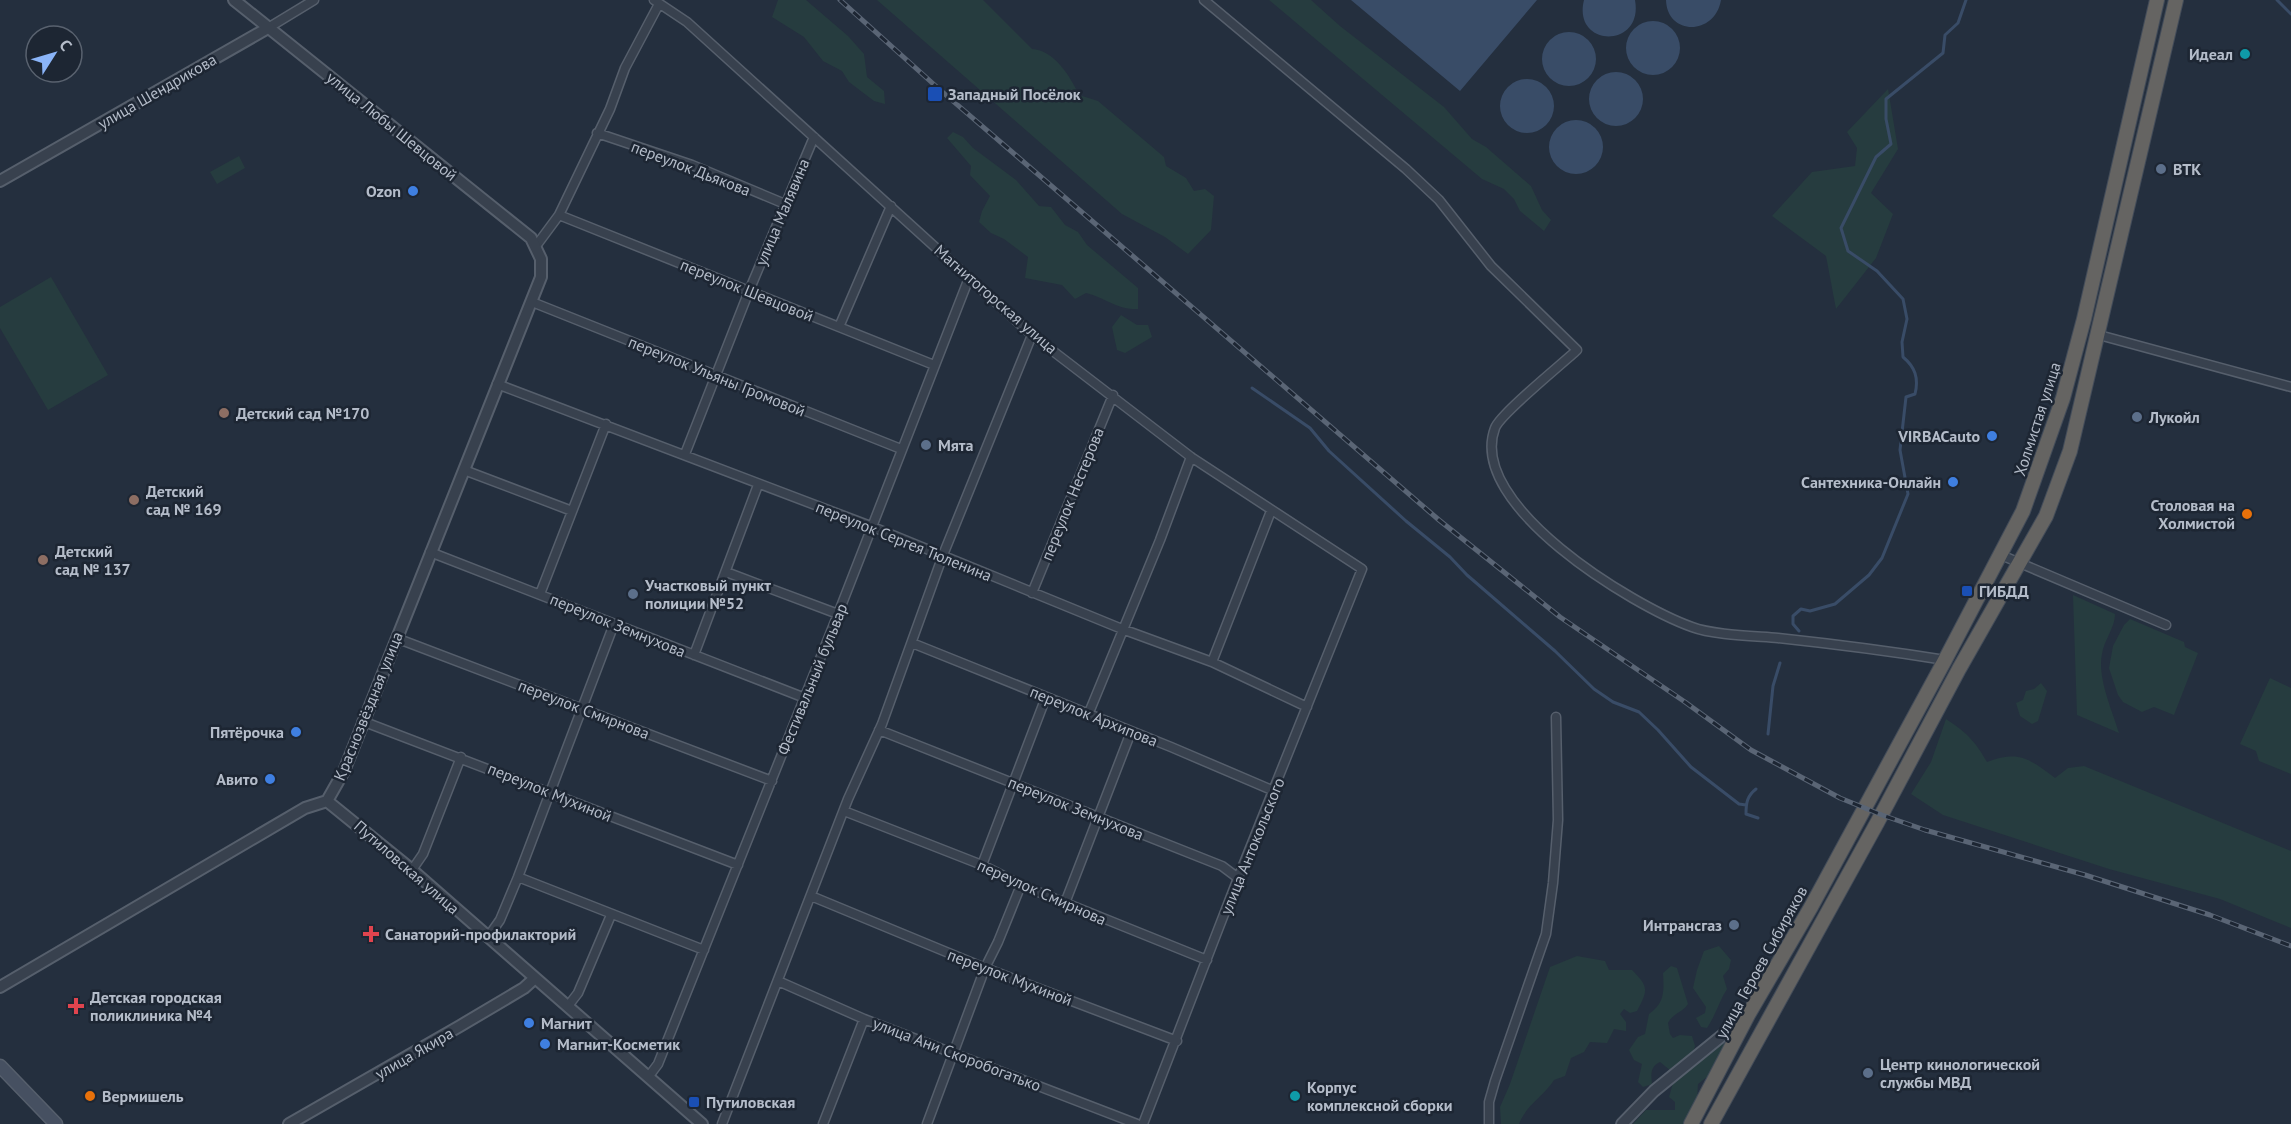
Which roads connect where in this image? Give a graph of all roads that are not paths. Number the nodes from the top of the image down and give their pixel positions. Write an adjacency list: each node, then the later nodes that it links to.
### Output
1 (234, 0): 7 (street, улица Любы Шевцовой)
2 (314, 0): 7 (street, улица Шендрикова)
3 (1204, 0): 51 (street)
4 (2157, 0): 38 (highway, Холмистая улица)
5 (2176, 0): 20 (highway)
6 (656, 2): 8 (street); 9 (street, Магнитогорская улица)
7 (268, 28): 10 (street, улица Шендрикова); 14 (street, улица Любы Шевцовой)
8 (597, 133): 11 (street, переулок Дьякова); 13 (street)
9 (814, 137): 11 (street, улица Малявина); 12 (street, Магнитогорская улица)
10 (0, 181)
11 (785, 204): 17 (street, улица Малявина)
12 (891, 206): 16 (street, Магнитогорская улица); 19 (street)
13 (559, 216): 14 (street); 17 (street, переулок Шевцовой)
14 (536, 246): 15 (street, улица Любы Шевцовой)
15 (541, 259): 18 (street, Краснозвёздная улица)
16 (969, 278): 21 (street, Магнитогорская улица); 22 (street, Фестивальный бульвар)
17 (749, 291): 19 (street, переулок Шевцовой); 23 (street, улица Малявина)
18 (532, 302): 23 (street, переулок Ульяны Громовой); 24 (street, Краснозвёздная улица)
19 (838, 327): 22 (street, переулок Шевцовой)
20 (2098, 334): 25 (street); 39 (highway)
21 (1032, 335): 26 (street, Магнитогорская улица); 37 (street)
22 (934, 365): 28 (street, Фестивальный бульвар)
23 (716, 375): 28 (street, переулок Ульяны Громовой); 29 (street, улица Малявина)
24 (497, 384): 27 (street, переулок Сергея Тюленина); 31 (street, Краснозвёздная улица)
25 (2291, 387)
26 (1113, 395): 30 (street, Магнитогорская улица); 42 (street, переулок Нестерова)
27 (606, 424): 29 (street, переулок Сергея Тюленина); 33 (street)
28 (902, 449): 35 (street, Фестивальный бульвар)
29 (685, 454): 32 (street, переулок Сергея Тюленина)
30 (1191, 457): 34 (street, Магнитогорская улица); 47 (street)
31 (464, 470): 33 (street); 36 (street, Краснозвёздная улица)
32 (758, 485): 35 (street, переулок Сергея Тюленина); 41 (street)
33 (572, 511): 43 (street)
34 (1271, 511): 40 (street, Магнитогорская улица); 52 (street)
35 (873, 527): 37 (street, переулок Сергея Тюленина); 44 (street, Фестивальный бульвар)
36 (430, 552): 43 (street, переулок Земнухова); 48 (street, Краснозвёздная улица)
37 (943, 555): 42 (street, переулок Сергея Тюленина); 49 (street)
38 (2001, 555): 39 (street); 51 (highway, Холмистая улица)
39 (2021, 563): 46 (street); 94 (highway, улица Героев Сибиряков)
40 (1362, 568): 55 (street, улица Антокольского)
41 (726, 572): 44 (street); 50 (street)
42 (1032, 593): 47 (street, переулок Сергея Тюленина)
43 (540, 594): 45 (street, переулок Земнухова)
44 (838, 614): 54 (street, Фестивальный бульвар)
45 (614, 624): 50 (street, переулок Земнухова); 56 (street)
46 (2166, 625)
47 (1122, 629): 52 (street, переулок Сергея Тюленина); 57 (street)
48 (396, 638): 56 (street, переулок Смирнова); 59 (street, Краснозвёздная улица)
49 (912, 643): 53 (street, переулок Архипова); 60 (street)
50 (694, 655): 54 (street, переулок Земнухова)
51 (1945, 660): 69 (highway, Холмистая улица)
52 (1212, 663): 55 (street, переулок Сергея Тюленина)
53 (1046, 697): 57 (street, переулок Архипова); 64 (street)
54 (805, 698): 63 (street, Фестивальный бульвар)
55 (1307, 707): 65 (street, улица Антокольского)
56 (582, 709): 63 (street, переулок Смирнова); 66 (street)
57 (1088, 715): 61 (street, переулок Архипова)
58 (1556, 717): 103 (street)
59 (362, 721): 62 (street, переулок Мухиной); 67 (street, Краснозвёздная улица)
60 (879, 730): 64 (street, переулок Земнухова); 68 (street)
61 (1131, 732): 65 (street, переулок Архипова); 70 (street)
62 (460, 757): 66 (street, переулок Мухиной); 73 (street)
63 (772, 781): 71 (street, Фестивальный бульвар)
64 (1013, 782): 70 (street, переулок Земнухова); 72 (street)
65 (1274, 791): 75 (street, улица Антокольского)
66 (550, 792): 71 (street, переулок Мухиной); 74 (street)
67 (327, 801): 73 (street, Путиловская улица); 86 (street, Краснозвёздная улица)
68 (844, 811): 72 (street, переулок Смирнова); 77 (street)
69 (1860, 816): 88 (highway, улица Героев Сибиряков)
70 (1097, 817): 75 (street, переулок Земнухова); 78 (street)
71 (738, 865): 81 (street, Фестивальный бульвар)
72 (982, 865): 76 (street, переулок Смирнова)
73 (412, 870): 80 (street, Путиловская улица)
74 (518, 878): 79 (street); 80 (street)
75 (1238, 878): 82 (street, улица Антокольского)
76 (1021, 885): 78 (street, переулок Смирнова); 83 (street)
77 (811, 896): 83 (street, переулок Мухиной); 85 (street)
78 (1065, 903): 82 (street, переулок Смирнова)
79 (611, 915): 81 (street); 87 (street)
80 (488, 937): 84 (street, Путиловская улица)
81 (705, 950): 93 (street, Фестивальный бульвар)
82 (1207, 960): 90 (street, улица Антокольского)
83 (985, 968): 90 (street, переулок Мухиной); 91 (street)
84 (535, 978): 87 (street, Путиловская улица); 96 (street, улица Якира)
85 (778, 981): 89 (street, улица Ани Скоробогатько); 98 (street)
86 (0, 987)
87 (568, 1006): 93 (street, Путиловская улица)
88 (1748, 1015): 104 (street); 105 (highway, улица Героев Сибиряков)
89 (864, 1018): 91 (street, улица Ани Скоробогатько); 99 (street)
90 (1176, 1041): 102 (street, улица Антокольского)
91 (955, 1053): 100 (street); 101 (street, улица Ани Скоробогатько)
92 (0, 1066): 95 (main road)
93 (649, 1076): 97 (street, Путиловская улица)
94 (1722, 1104): 106 (highway, улица Героев Сибиряков); 107 (street)
95 (56, 1124)
96 (289, 1124)
97 (702, 1124)
98 (722, 1124)
99 (823, 1124)
100 (927, 1124)
101 (1137, 1124)
102 (1143, 1124)
103 (1490, 1124)
104 (1622, 1124)
105 (1691, 1124)
106 (1711, 1124)
107 (1721, 1124)

